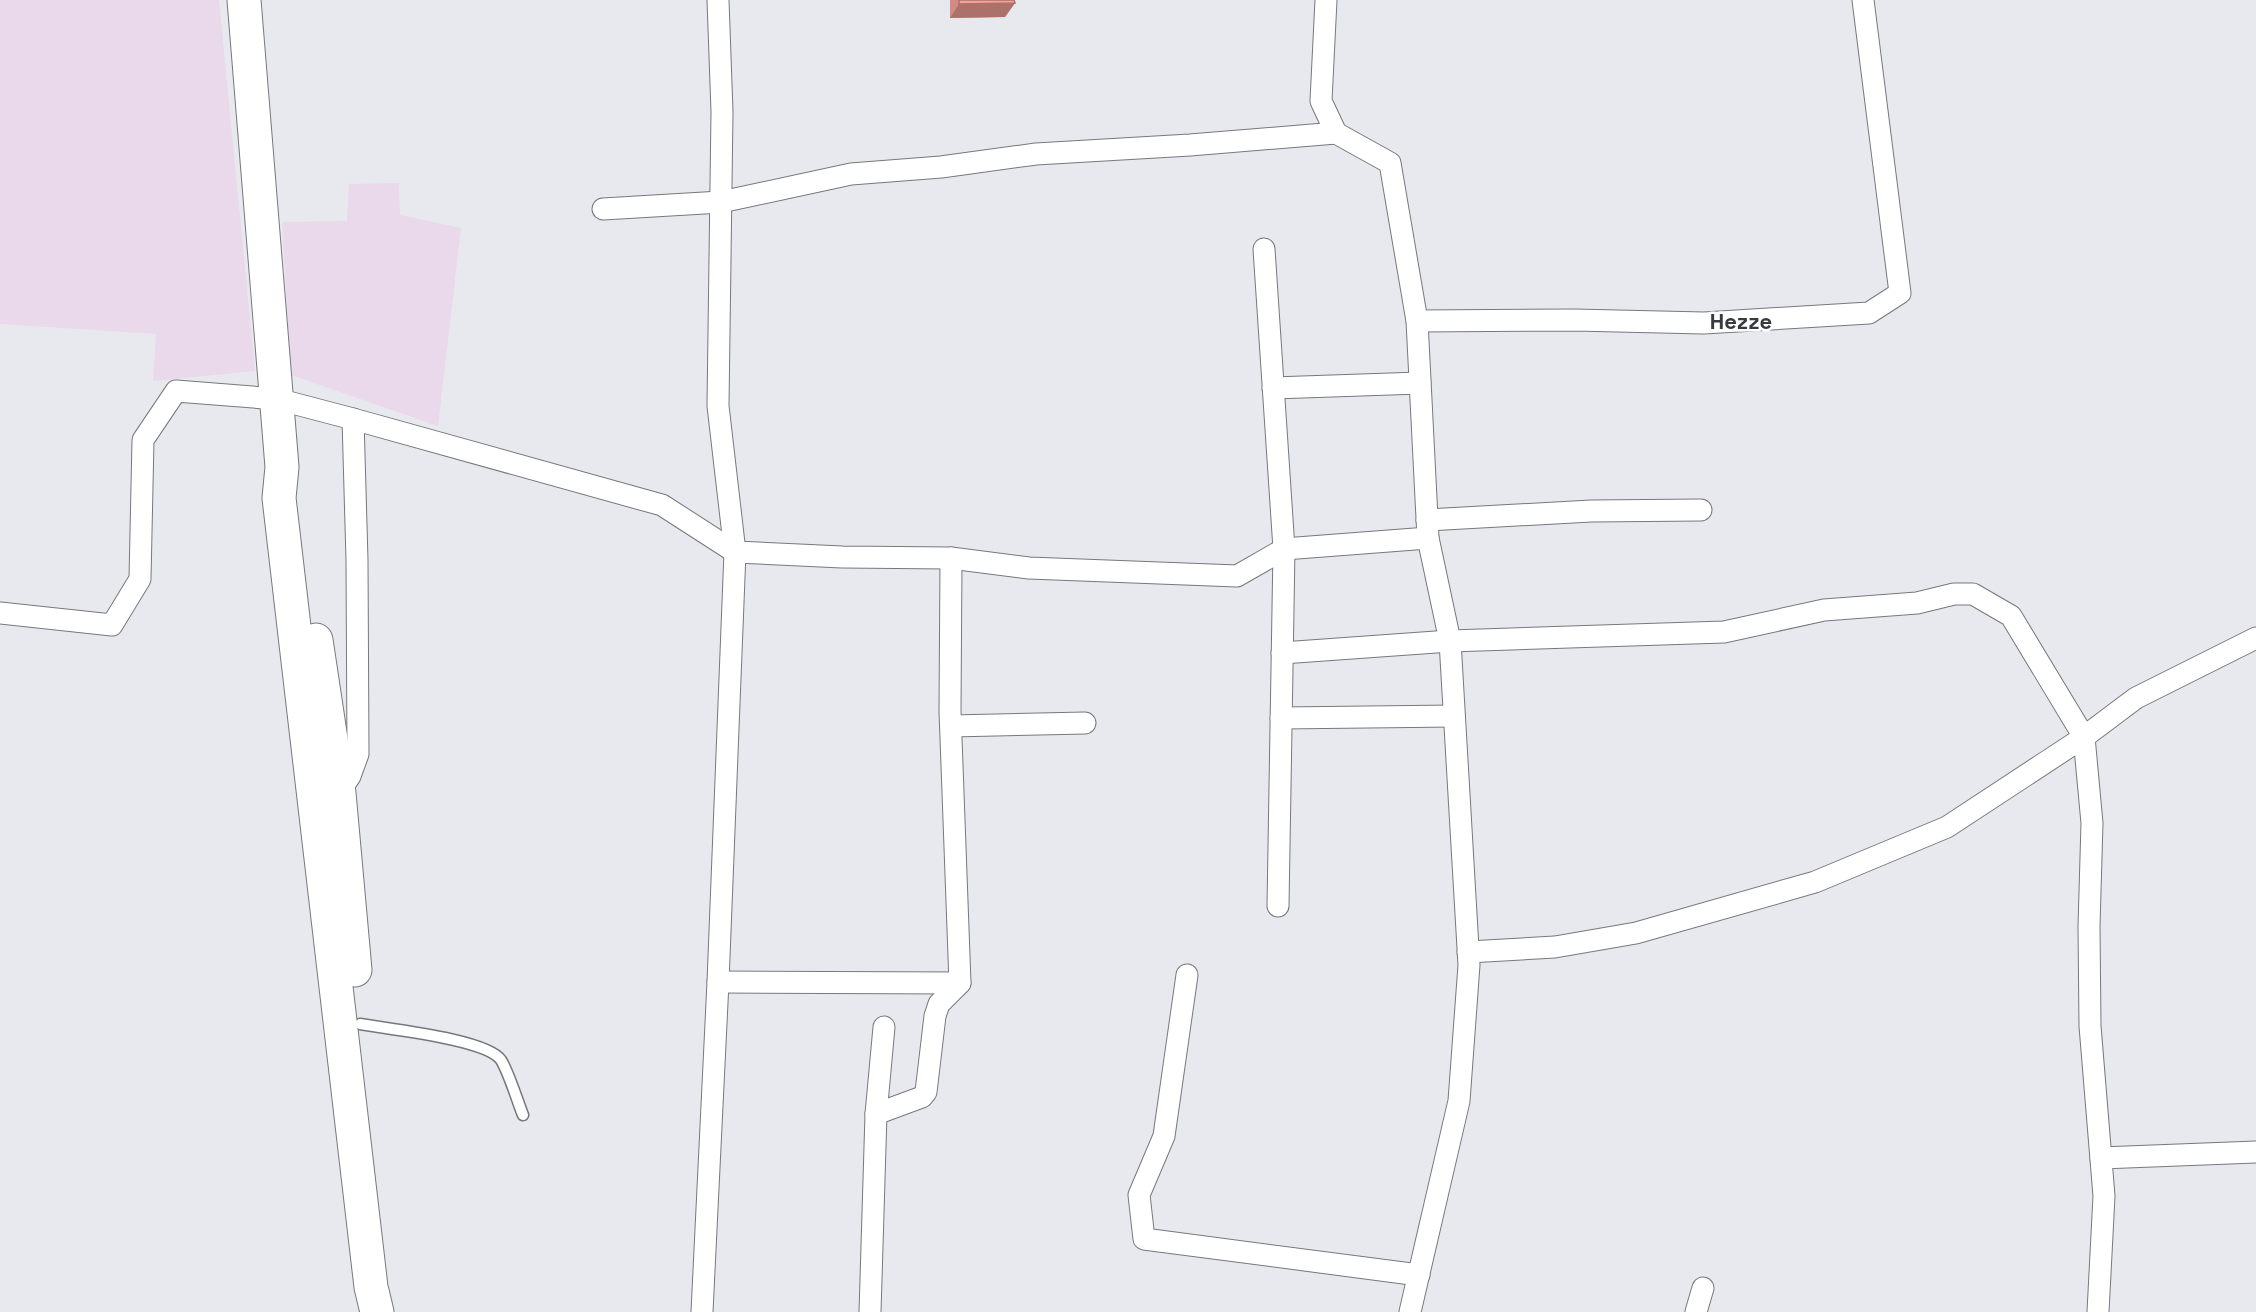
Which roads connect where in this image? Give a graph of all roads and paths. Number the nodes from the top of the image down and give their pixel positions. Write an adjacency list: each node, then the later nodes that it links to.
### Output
1 (244, 0): 12 (main road)
2 (718, 0): 6 (street)
3 (1326, 0): 5 (street)
4 (1863, 0): 9 (street)
5 (1336, 133): 6 (street); 9 (street)
6 (721, 202): 7 (street); 17 (street)
7 (603, 209)
8 (1264, 249): 11 (street)
9 (1417, 321): 10 (street)
10 (1420, 382): 11 (street); 15 (street)
11 (1273, 388): 16 (street)
12 (276, 399): 13 (street); 19 (street); 28 (main road)
13 (353, 419): 17 (street); 28 (street)
14 (1701, 510): 15 (street)
15 (1428, 529): 16 (street); 21 (street)
16 (1284, 549): 18 (street); 22 (street)
17 (735, 552): 18 (street); 32 (street)
18 (951, 558): 26 (street)
19 (0, 613)
20 (2256, 638): 27 (street)
21 (1450, 641): 22 (street); 23 (street); 27 (street)
22 (1282, 653): 24 (street)
23 (1454, 716): 24 (street); 30 (street)
24 (1281, 717): 29 (street)
25 (1085, 723): 26 (street)
26 (951, 726): 33 (street)
27 (2084, 737): 30 (street); 39 (street)
28 (326, 796): 34 (main road); 42 (main road)
29 (1278, 906)
30 (1468, 952): 40 (street)
31 (1187, 975): 40 (street)
32 (718, 982): 33 (street); 44 (street)
33 (960, 983): 36 (street)
34 (360, 1024): 37 (lane); 43 (main road)
35 (884, 1026): 36 (street)
36 (876, 1113): 45 (street)
37 (523, 1115)
38 (2256, 1152): 39 (street)
39 (2101, 1158): 48 (street)
40 (1419, 1275): 46 (street)
41 (1703, 1288): 47 (street)
42 (377, 1312)
43 (392, 1312)
44 (702, 1312)
45 (870, 1312)
46 (1410, 1312)
47 (1696, 1312)
48 (2098, 1312)

